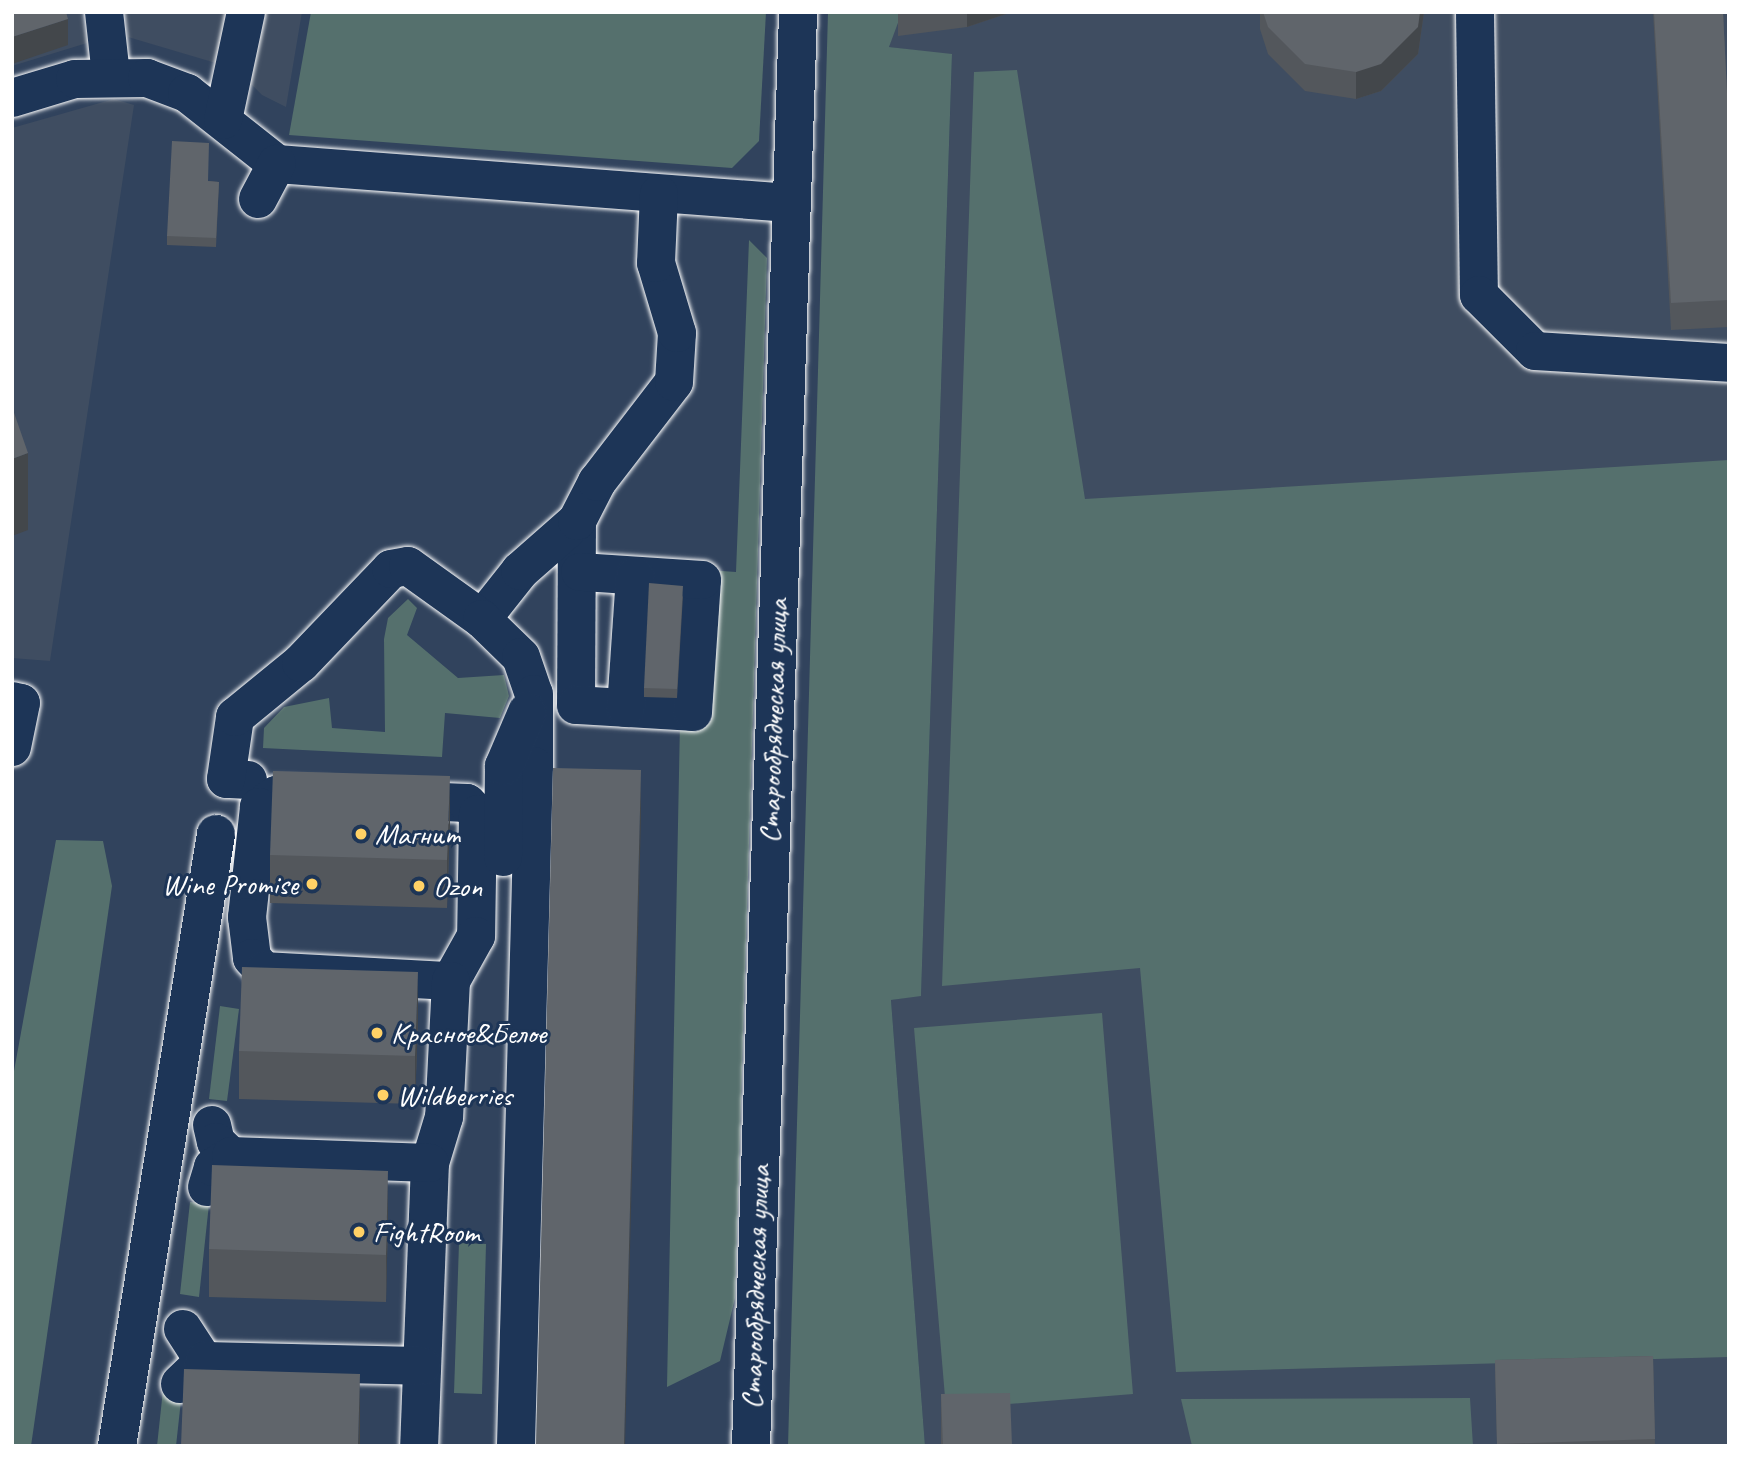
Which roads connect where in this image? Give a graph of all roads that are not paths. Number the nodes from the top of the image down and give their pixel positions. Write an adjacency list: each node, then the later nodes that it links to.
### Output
1 (104, 12): 5 (street)
2 (246, 12): 7 (street)
3 (798, 12): 11 (street, Старообрядческая улица)
4 (1475, 12): 12 (street)
5 (111, 75): 6 (street); 7 (street)
6 (12, 98)
7 (223, 120): 8 (street)
8 (277, 164): 9 (street); 10 (street)
9 (659, 194): 11 (street); 13 (street)
10 (258, 199)
11 (790, 203): 30 (street, Старообрядческая улица)
12 (1729, 363)
13 (577, 520): 14 (street); 16 (street)
14 (580, 572): 15 (street); 19 (street)
15 (635, 576): 19 (street); 19 (street)
16 (482, 619): 18 (street); 22 (street)
17 (12, 701): 20 (street)
18 (528, 708): 21 (street); 24 (street); 33 (street)
19 (626, 708)
20 (12, 747)
21 (483, 766)
22 (248, 780)
23 (216, 834): 31 (street)
24 (476, 936): 25 (street); 25 (street)
25 (451, 981): 26 (street)
26 (430, 1163): 27 (street); 29 (street)
27 (207, 1187)
28 (183, 1329): 29 (street)
29 (422, 1366): 32 (street)
30 (751, 1437)
31 (117, 1446)
32 (419, 1446)
33 (516, 1446)

